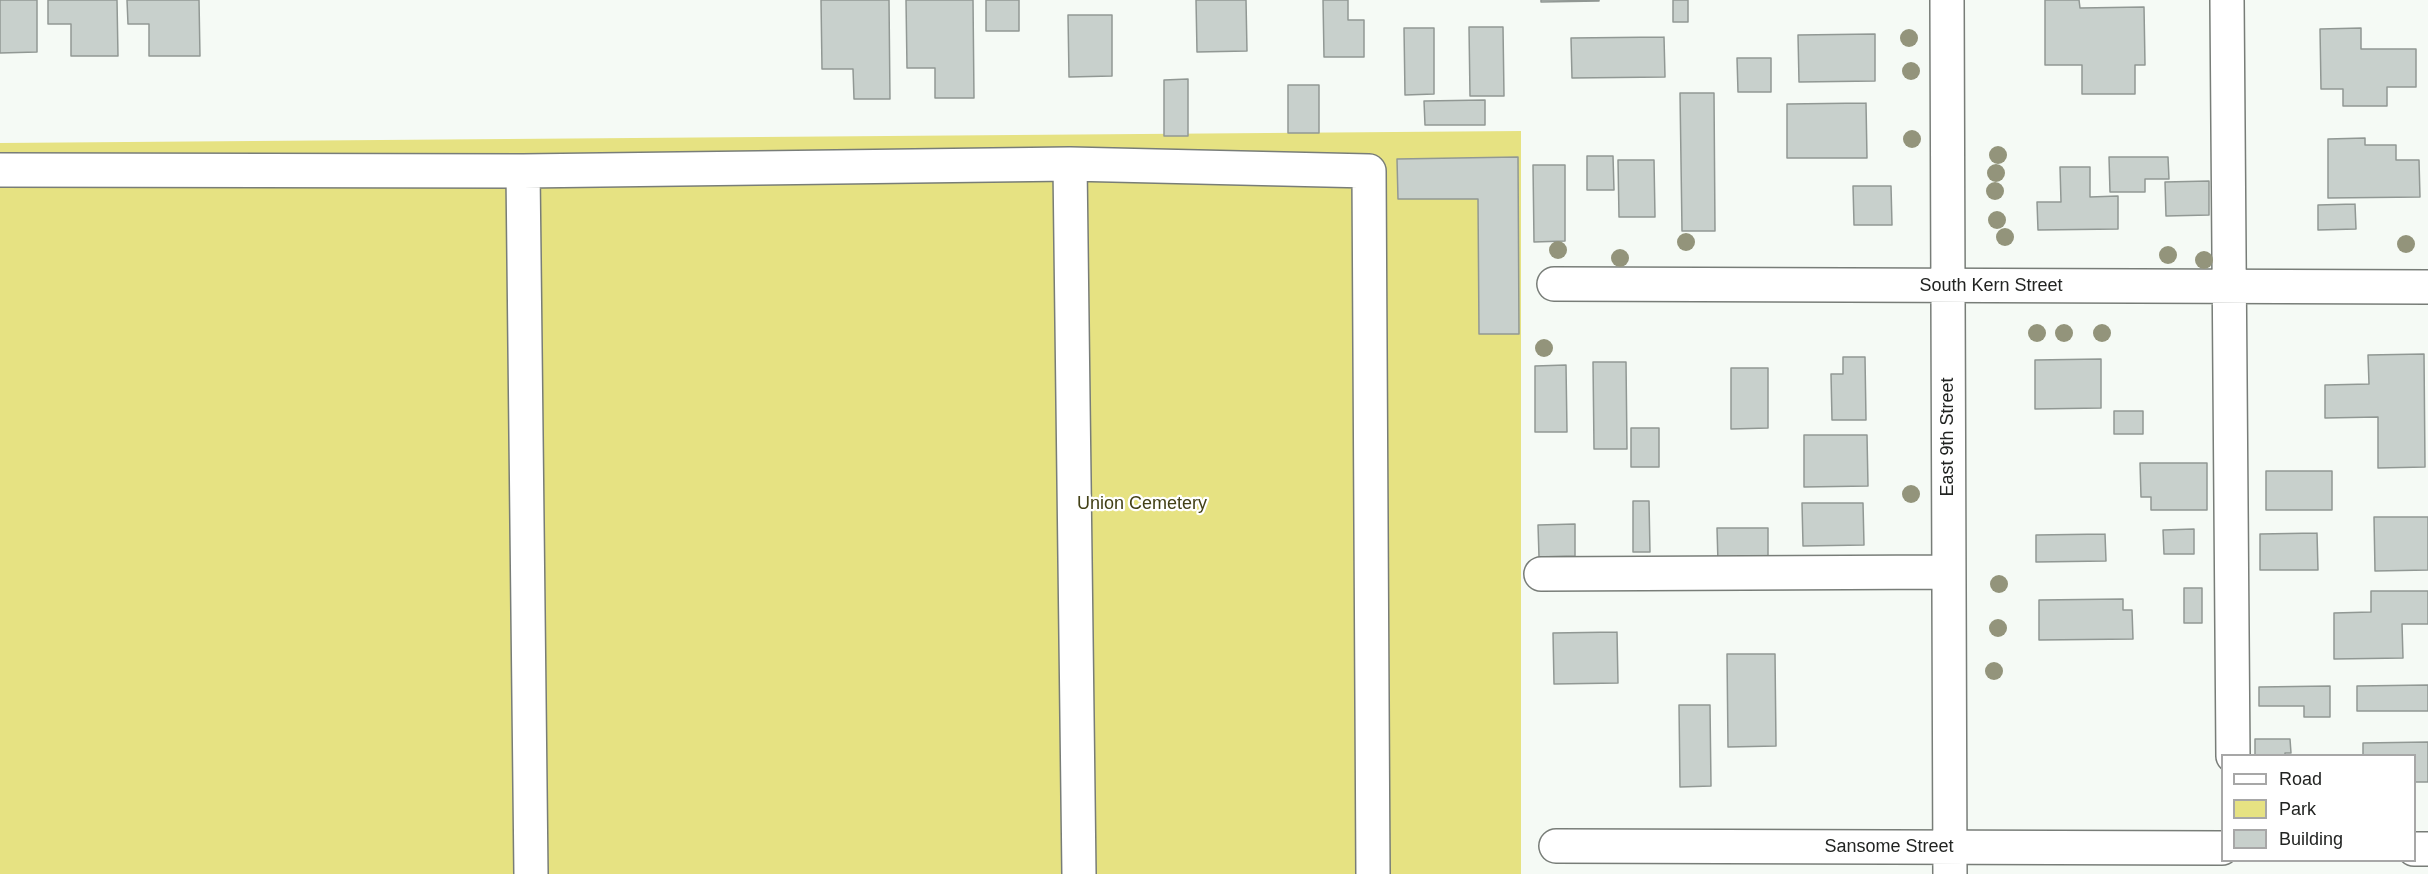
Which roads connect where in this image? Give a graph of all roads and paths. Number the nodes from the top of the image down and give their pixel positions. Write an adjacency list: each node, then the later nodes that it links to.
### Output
1 (1947, 0): 7 (street, East 9th Street)
2 (2227, 0): 8 (street)
3 (1070, 164): 5 (street); 17 (street); 18 (street)
4 (0, 170): 5 (street)
5 (523, 171): 16 (street)
6 (1554, 284): 7 (street, South Kern Street)
7 (1948, 286): 8 (street, South Kern Street); 10 (street, East 9th Street)
8 (2229, 287): 9 (street, South Kern Street); 12 (street)
9 (2428, 287)
10 (1948, 572): 11 (street); 15 (street, East 9th Street)
11 (1541, 574)
12 (2233, 754)
13 (1556, 846): 15 (street, Sansome Street)
14 (2221, 848): 15 (street, Sansome Street)
15 (1950, 861)
16 (531, 874)
17 (1079, 874)
18 (1373, 874)

